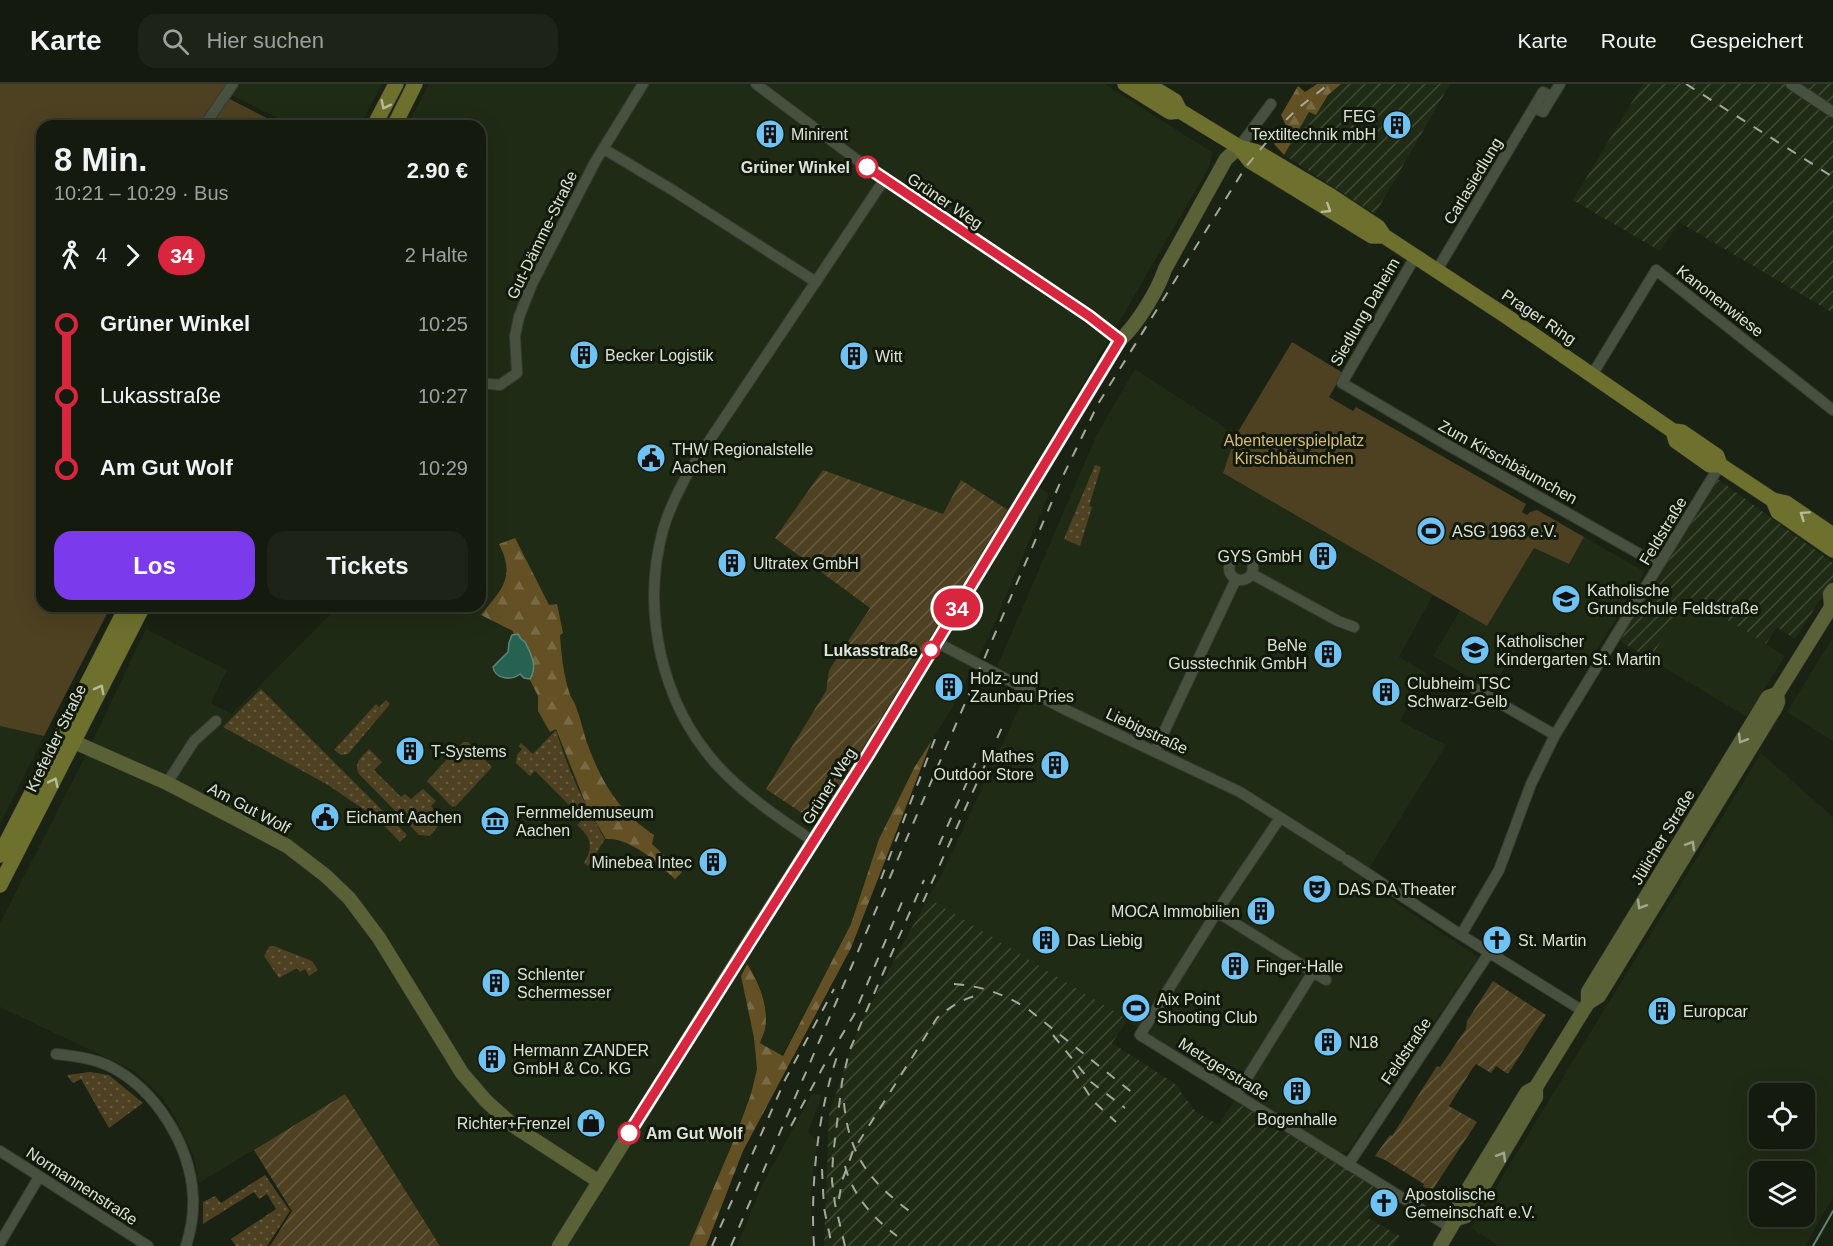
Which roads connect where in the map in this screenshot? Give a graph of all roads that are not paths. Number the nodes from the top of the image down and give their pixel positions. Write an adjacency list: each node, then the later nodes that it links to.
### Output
1 (233, 84): 13 (street)
2 (396, 84): 14 (main road, one-way to 14)
3 (415, 84): 15 (main road)
4 (643, 84): 17 (street, Gut-Dämme-Straße)
5 (756, 84): 18 (street, Grüner Weg)
6 (1125, 84): 11 (main road, Prager Ring)
7 (1148, 84): 11 (main road, Prager Ring)
8 (1560, 84): 20 (street, Carlasiedlung)
9 (1791, 84): 12 (street)
10 (1271, 104): 16 (street)
11 (1180, 111): 16 (main road, Prager Ring)
12 (1833, 112)
13 (208, 120)
14 (377, 120)
15 (397, 120)
16 (1239, 147): 19 (main road, Prager Ring); 22 (street, Grüner Weg)
17 (604, 148): 21 (street); 24 (street, Gut-Dämme-Straße)
18 (884, 180): 21 (street); 22 (street, Grüner Weg)
19 (1415, 257): 20 (main road, Prager Ring); 25 (street, Siedlung Daheim)
20 (1437, 270): 23 (main road, Prager Ring)
21 (816, 282): 47 (street)
22 (1120, 340): 39 (street, Grüner Weg)
23 (1592, 375): 26 (street, Kanonenwiese); 27 (main road, Prager Ring)
24 (486, 383)
25 (1342, 383): 31 (street, Zum Kirschbäumchen)
26 (1833, 410)
27 (1720, 465): 28 (main road, Prager Ring); 31 (street, Feldstraße)
28 (1773, 500): 29 (main road, Prager Ring, one-way to 28); 30 (main road, Prager Ring)
29 (1833, 535)
30 (1833, 550)
31 (1659, 565): 42 (street, Feldstraße)
32 (1252, 574): 33 (street); 33 (street); 38 (street)
33 (1236, 579): 44 (street)
34 (1833, 590): 35 (street, Jülicher Straße)
35 (1832, 605): 55 (street, Jülicher Straße)
36 (124, 612): 43 (main road, Krefelder Straße)
37 (140, 612): 43 (main road, Krefelder Straße, one-way to 37)
38 (1354, 627)
39 (936, 642): 44 (street, Liebigstraße); 47 (street, Grüner Weg)
40 (1465, 683): 42 (street)
41 (216, 721): 45 (street)
42 (1555, 735): 51 (street, Feldstraße)
43 (67, 738): 45 (street, Am Gut Wolf); 48 (main road, Krefelder Straße); 49 (main road, Krefelder Straße, one-way to 43)
44 (1155, 751): 46 (street, Liebigstraße)
45 (167, 783): 61 (street, Am Gut Wolf)
46 (1280, 818): 50 (street, Metzgerstraße); 51 (street, Liebigstraße)
47 (814, 842): 61 (street, Grüner Weg)
48 (0, 855)
49 (0, 885)
50 (1217, 912): 53 (street); 57 (street, Metzgerstraße)
51 (1461, 935): 52 (street, Liebigstraße)
52 (1489, 953): 55 (street, Liebigstraße); 59 (street, Feldstraße)
53 (1313, 972): 54 (street); 57 (street)
54 (1326, 980)
55 (1585, 1007): 62 (street, Jülicher Straße)
56 (56, 1054): 65 (street)
57 (1237, 1094): 59 (street, Metzgerstraße)
58 (0, 1151): 60 (street, Normannenstraße)
59 (1348, 1165): 62 (street, Metzgerstraße)
60 (39, 1177): 63 (street); 64 (street, Normannenstraße)
61 (598, 1181): 66 (street, Grüner Weg)
62 (1454, 1223): 67 (street, Jülicher Straße)
63 (0, 1243)
64 (148, 1246)
65 (186, 1246)
66 (559, 1246)
67 (1440, 1246)

